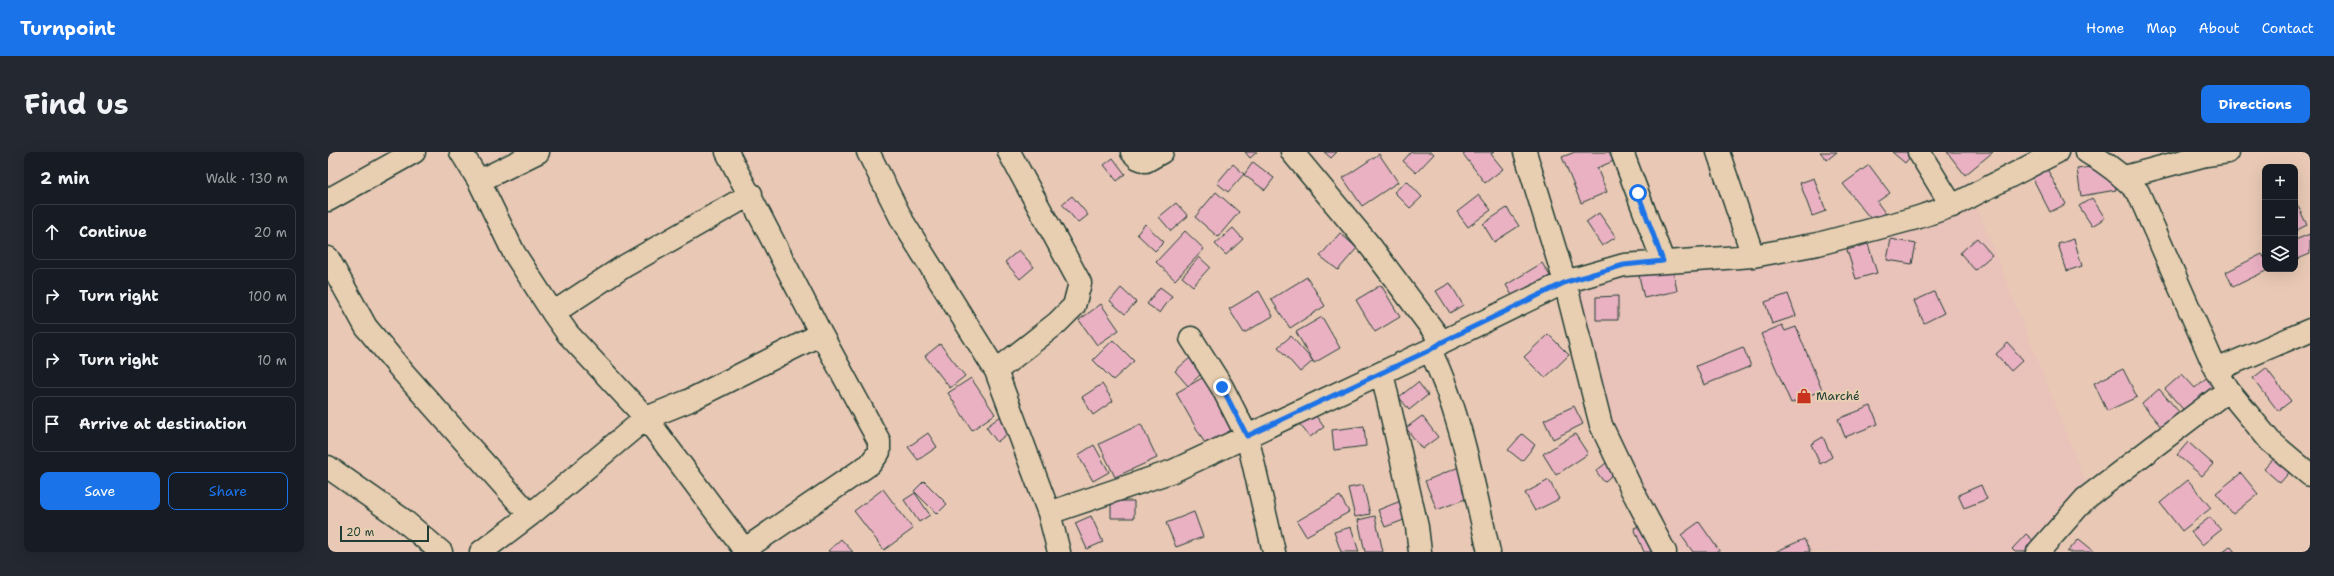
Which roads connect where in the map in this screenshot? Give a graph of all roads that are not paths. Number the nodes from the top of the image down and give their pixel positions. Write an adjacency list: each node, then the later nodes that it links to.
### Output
1 (461, 152): 18 (street)
2 (538, 152): 18 (street)
3 (727, 152): 19 (street)
4 (868, 152): 32 (street)
5 (1009, 152): 32 (street)
6 (1132, 152): 7 (street)
7 (1162, 152)
8 (1292, 152): 30 (street)
9 (1525, 152): 25 (street)
10 (1622, 152): 24 (street)
11 (1718, 152): 22 (street)
12 (1919, 152): 21 (street)
13 (2057, 152): 21 (street)
14 (2087, 152): 17 (street)
15 (2228, 152): 17 (street)
16 (409, 153): 20 (street)
17 (2124, 177): 31 (street)
18 (479, 181): 26 (street)
19 (750, 194): 26 (street); 28 (street)
20 (328, 200)
21 (1952, 206): 22 (street)
22 (1753, 256): 24 (street)
23 (328, 258): 40 (street)
24 (1663, 261): 25 (street)
25 (1566, 282): 30 (street); 48 (street)
26 (553, 313): 35 (street)
27 (2310, 330): 31 (street)
28 (821, 334): 35 (street); 42 (street)
29 (1191, 338): 36 (street)
30 (1436, 346): 33 (street); 47 (street)
31 (2216, 370): 34 (street)
32 (996, 371): 39 (street)
33 (1382, 373): 36 (street); 46 (street)
34 (2228, 390): 38 (street); 49 (street)
35 (646, 418): 40 (street); 42 (street)
36 (1247, 436): 39 (street); 45 (street)
37 (329, 468): 43 (street)
38 (2310, 475)
39 (1049, 513): 41 (street)
40 (530, 515): 44 (street)
41 (1052, 549)
42 (745, 551)
43 (441, 552)
44 (481, 552)
45 (1274, 552)
46 (1420, 552)
47 (1489, 552)
48 (1665, 552)
49 (2038, 552)

